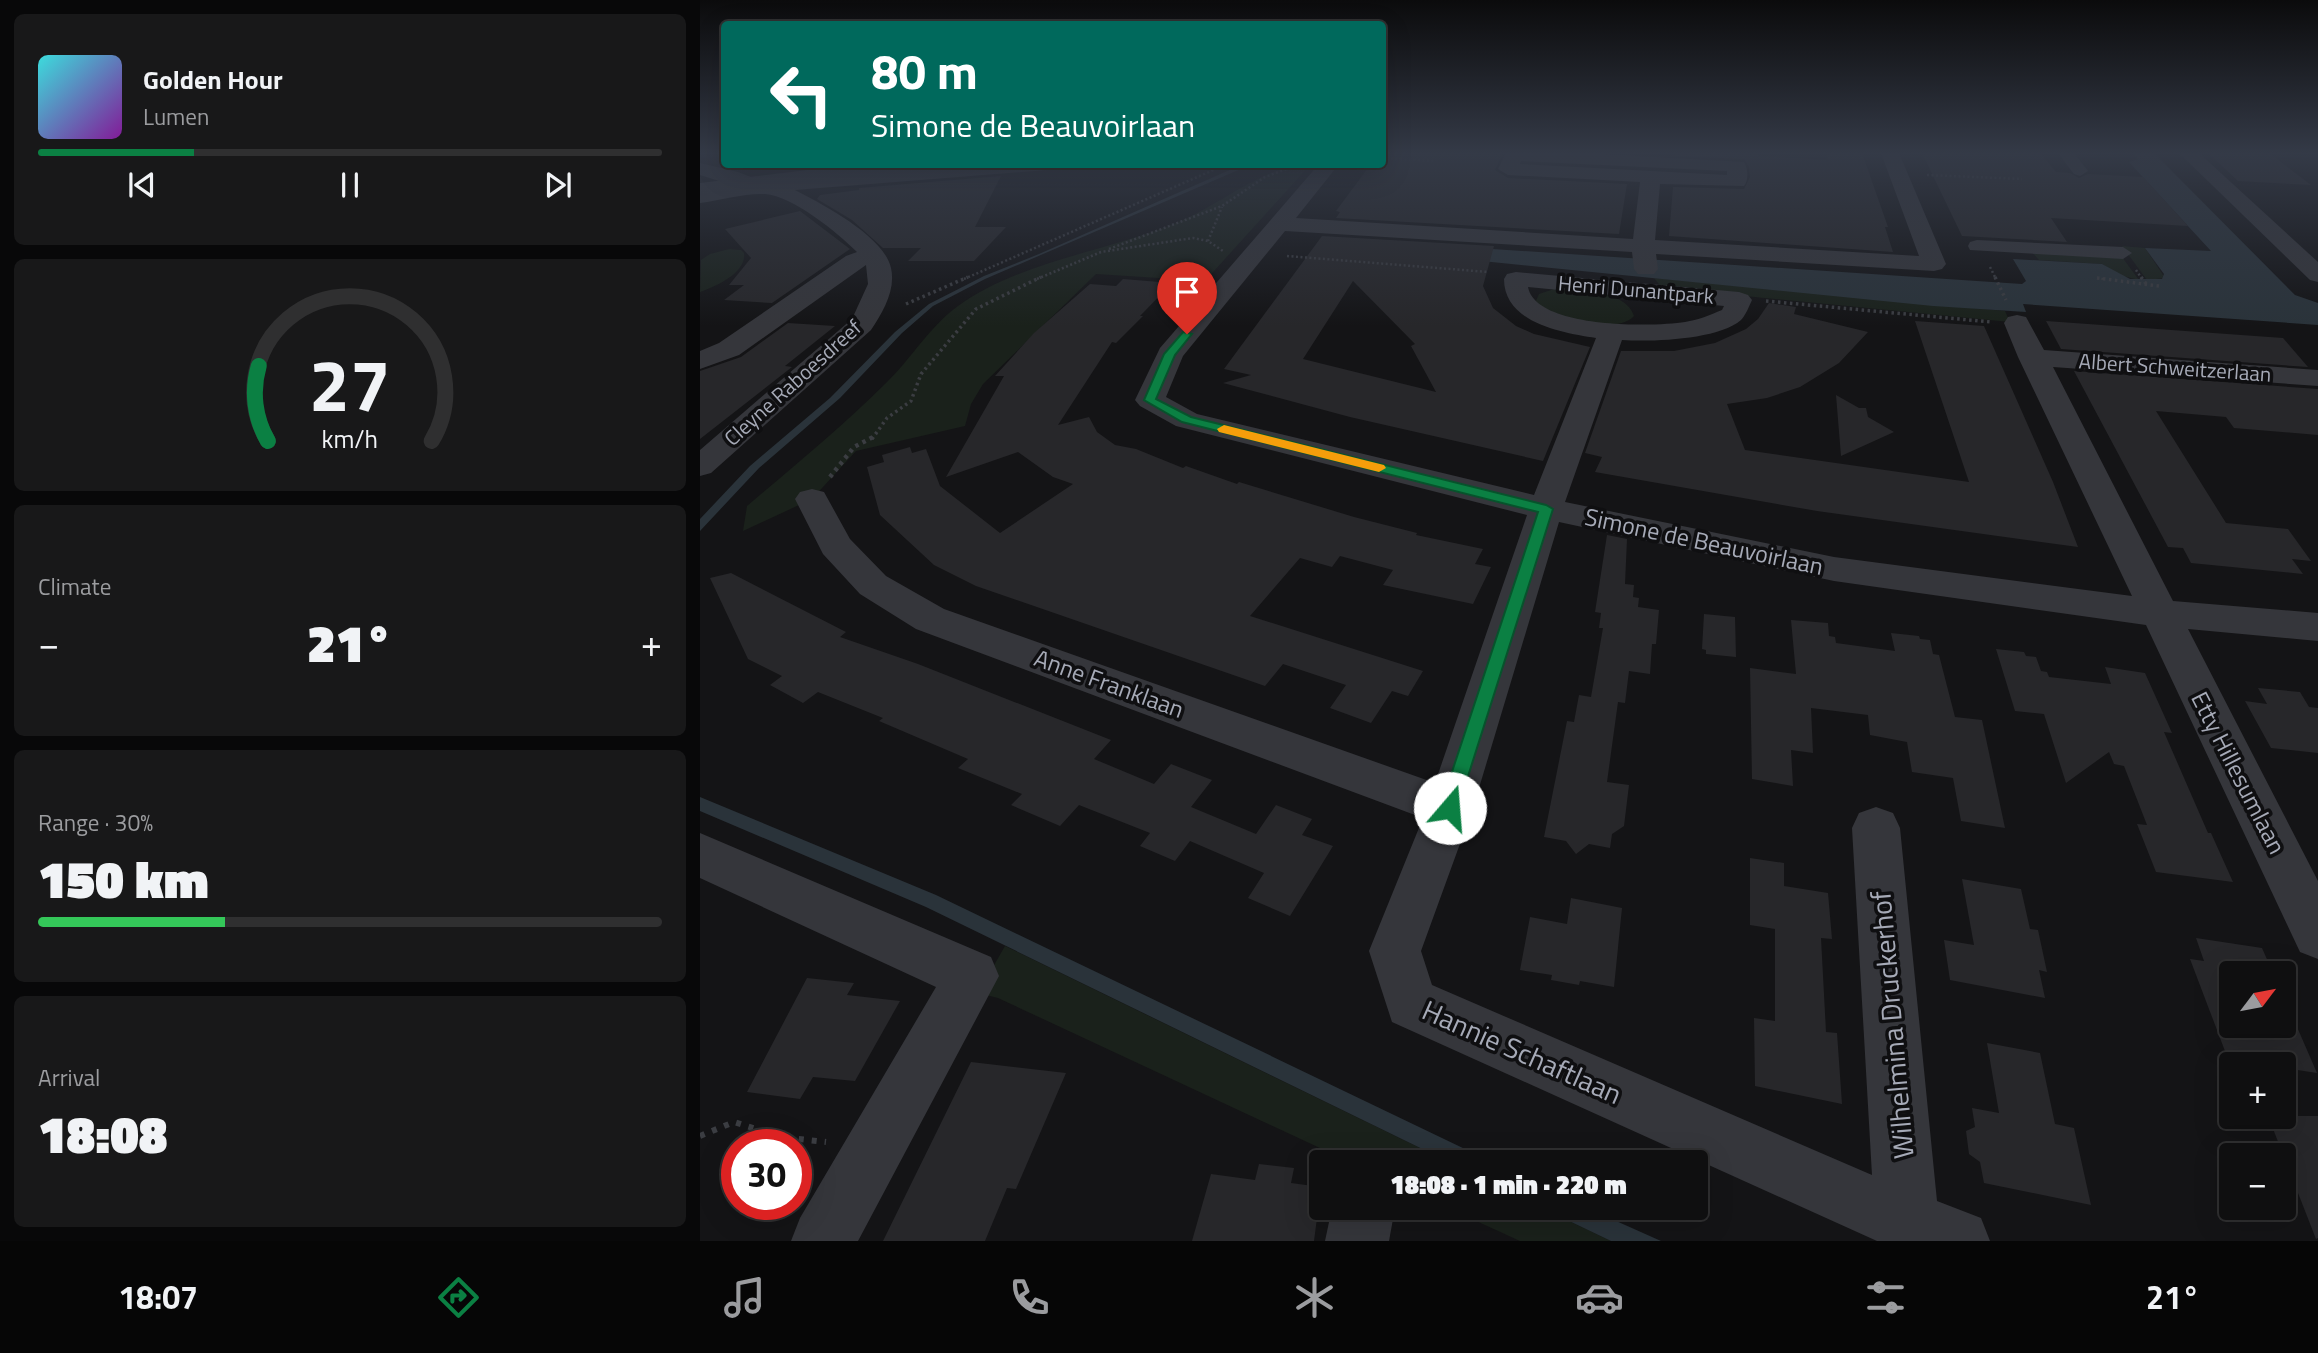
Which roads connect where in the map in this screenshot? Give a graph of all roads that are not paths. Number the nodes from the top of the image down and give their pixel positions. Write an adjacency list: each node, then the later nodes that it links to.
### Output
1 (822, 211): 9 (street)
2 (1290, 211): 6 (street, Simone de Beauvoirlaan)
3 (1650, 211): 10 (street)
4 (1913, 211): 10 (street)
5 (2250, 211): 11 (street)
6 (1280, 223): 10 (street); 19 (street, Simone de Beauvoirlaan)
7 (1977, 246): 8 (street)
8 (2123, 253)
9 (870, 255): 15 (street); 17 (street, Cleyne Raboesdreef)
10 (1646, 269): 13 (street, Henri Dunantpark); 13 (street, Henri Dunantpark)
11 (2318, 275)
12 (2017, 323): 14 (street, Albert Schweitzerlaan)
13 (1612, 331): 19 (street, Henri Dunantpark)
14 (2032, 357): 16 (street, Albert Schweitzerlaan); 20 (street, Albert Schweitzerlaan)
15 (700, 361)
16 (2318, 378)
17 (700, 466)
18 (812, 499): 22 (street, Anne Franklaan)
19 (1546, 509): 20 (street, Simone de Beauvoirlaan); 22 (street, Hannie Schaftlaan)
20 (2158, 613): 21 (street, Simone de Beauvoirlaan); 25 (street, Etty Hillesumlaan)
21 (2318, 627)
22 (1450, 808): 27 (street, Hannie Schaftlaan)
23 (1876, 828): 27 (street, Wilhelmina Druckerhof)
24 (700, 855): 28 (street)
25 (2318, 934)
26 (1361, 1220): 29 (street)
27 (1907, 1222): 30 (street, Hannie Schaftlaan)
28 (823, 1241)
29 (1357, 1241)
30 (1958, 1241)

